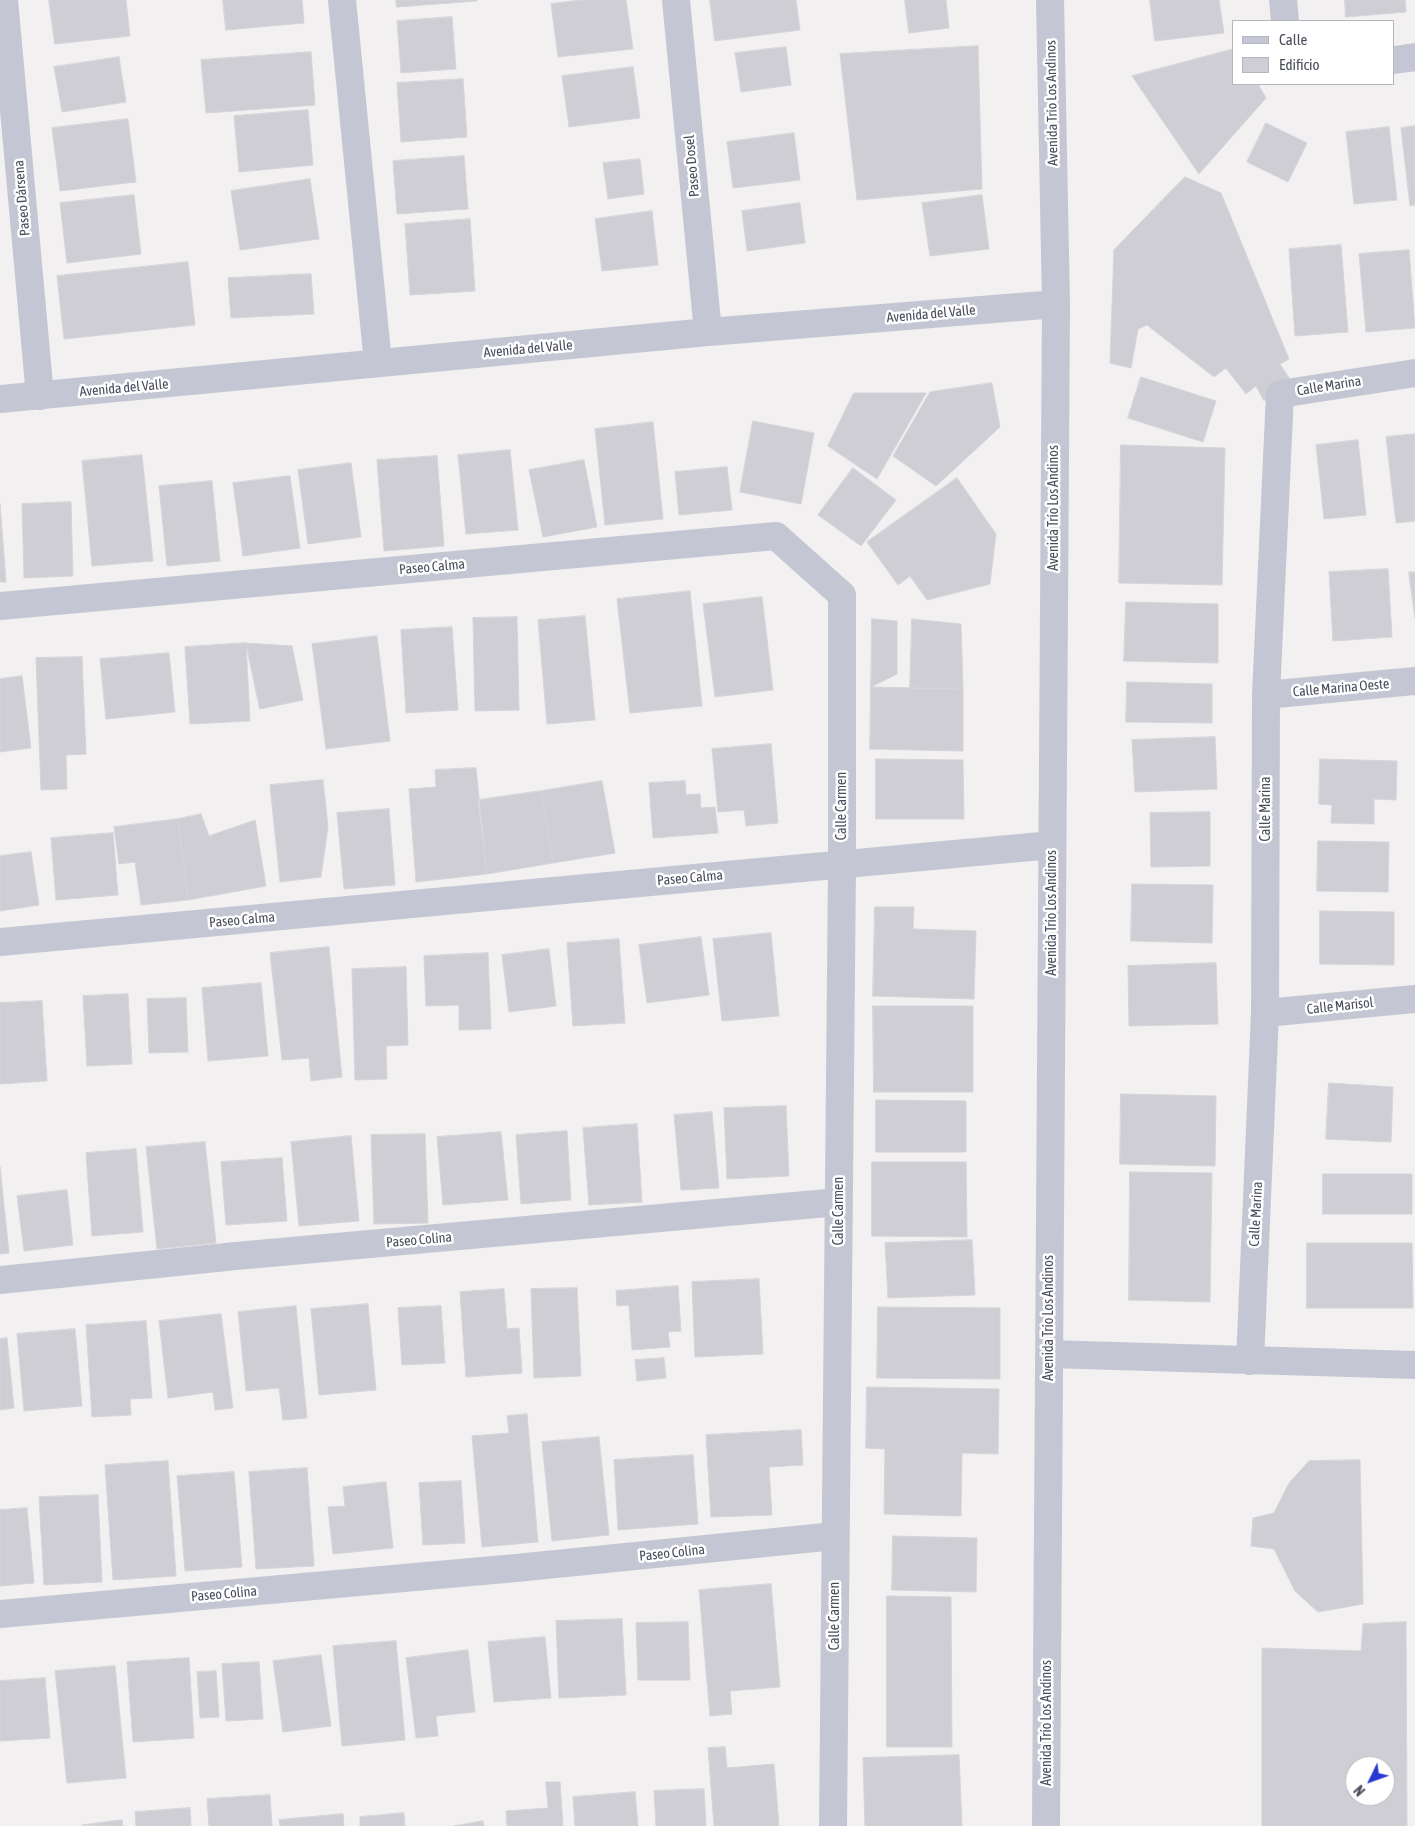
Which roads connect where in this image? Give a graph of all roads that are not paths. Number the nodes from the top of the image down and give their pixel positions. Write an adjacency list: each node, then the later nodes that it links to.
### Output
1 (4, 0): 13 (street, Paseo Dársena)
2 (342, 0): 11 (street)
3 (676, 0): 10 (street, Paseo Dosel)
4 (1050, 0): 9 (street, Avenida Trío Los Andinos)
5 (1283, 0): 6 (street)
6 (1285, 20)
7 (1415, 57): 8 (street)
8 (1395, 60)
9 (1056, 304): 10 (street, Avenida del Valle); 19 (street, Avenida Trío Los Andinos)
10 (708, 332): 11 (street, Avenida del Valle)
11 (378, 363): 13 (street, Avenida del Valle)
12 (1415, 373): 18 (street, Calle Marina)
13 (40, 396): 14 (street, Avenida del Valle)
14 (0, 400)
15 (842, 595): 16 (street, Paseo Calma); 20 (street, Calle Carmen)
16 (0, 606)
17 (1415, 681): 18 (street, Calle Marina Oeste)
18 (1266, 695): 23 (street, Calle Marina)
19 (1052, 845): 20 (street, Paseo Calma); 26 (street, Avenida Trío Los Andinos)
20 (842, 864): 21 (street, Paseo Calma); 24 (street, Calle Carmen)
21 (0, 942)
22 (1415, 999): 23 (street, Calle Marisol)
23 (1265, 1014): 27 (street, Calle Marina)
24 (839, 1202): 25 (street, Paseo Colina); 29 (street, Calle Carmen)
25 (0, 1280)
26 (1049, 1354): 27 (street); 32 (street, Avenida Trío Los Andinos)
27 (1250, 1361): 28 (street)
28 (1415, 1365)
29 (835, 1536): 30 (street, Paseo Colina); 31 (street, Calle Carmen)
30 (0, 1614)
31 (833, 1826)
32 (1046, 1826)

